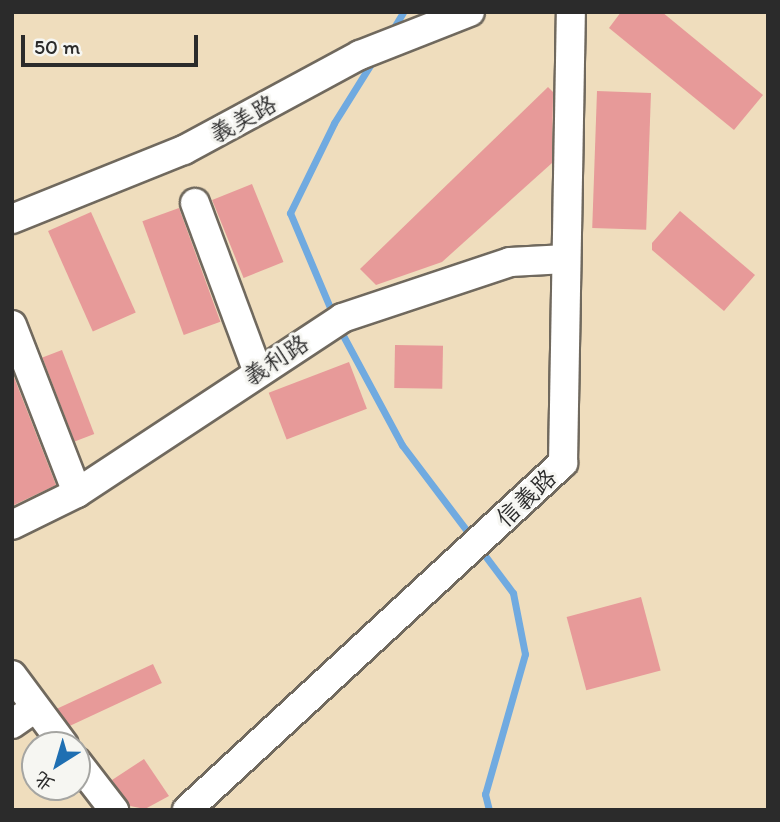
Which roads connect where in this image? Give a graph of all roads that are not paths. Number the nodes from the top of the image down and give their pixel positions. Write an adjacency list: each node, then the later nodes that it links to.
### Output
1 (470, 12): 4 (street, 義美路)
2 (571, 12): 5 (street, 信義路)
3 (195, 203): 7 (street)
4 (12, 219)
5 (566, 259): 7 (street, 義利路); 16 (street, 信義路)
6 (12, 325): 8 (street)
7 (257, 370): 8 (street, 義利路)
8 (77, 493): 9 (street, 義利路)
9 (12, 525)
10 (12, 675): 11 (street)
11 (35, 708): 12 (street); 13 (street)
12 (12, 724)
13 (53, 731)
14 (91, 780): 15 (street)
15 (114, 810)
16 (187, 810)

